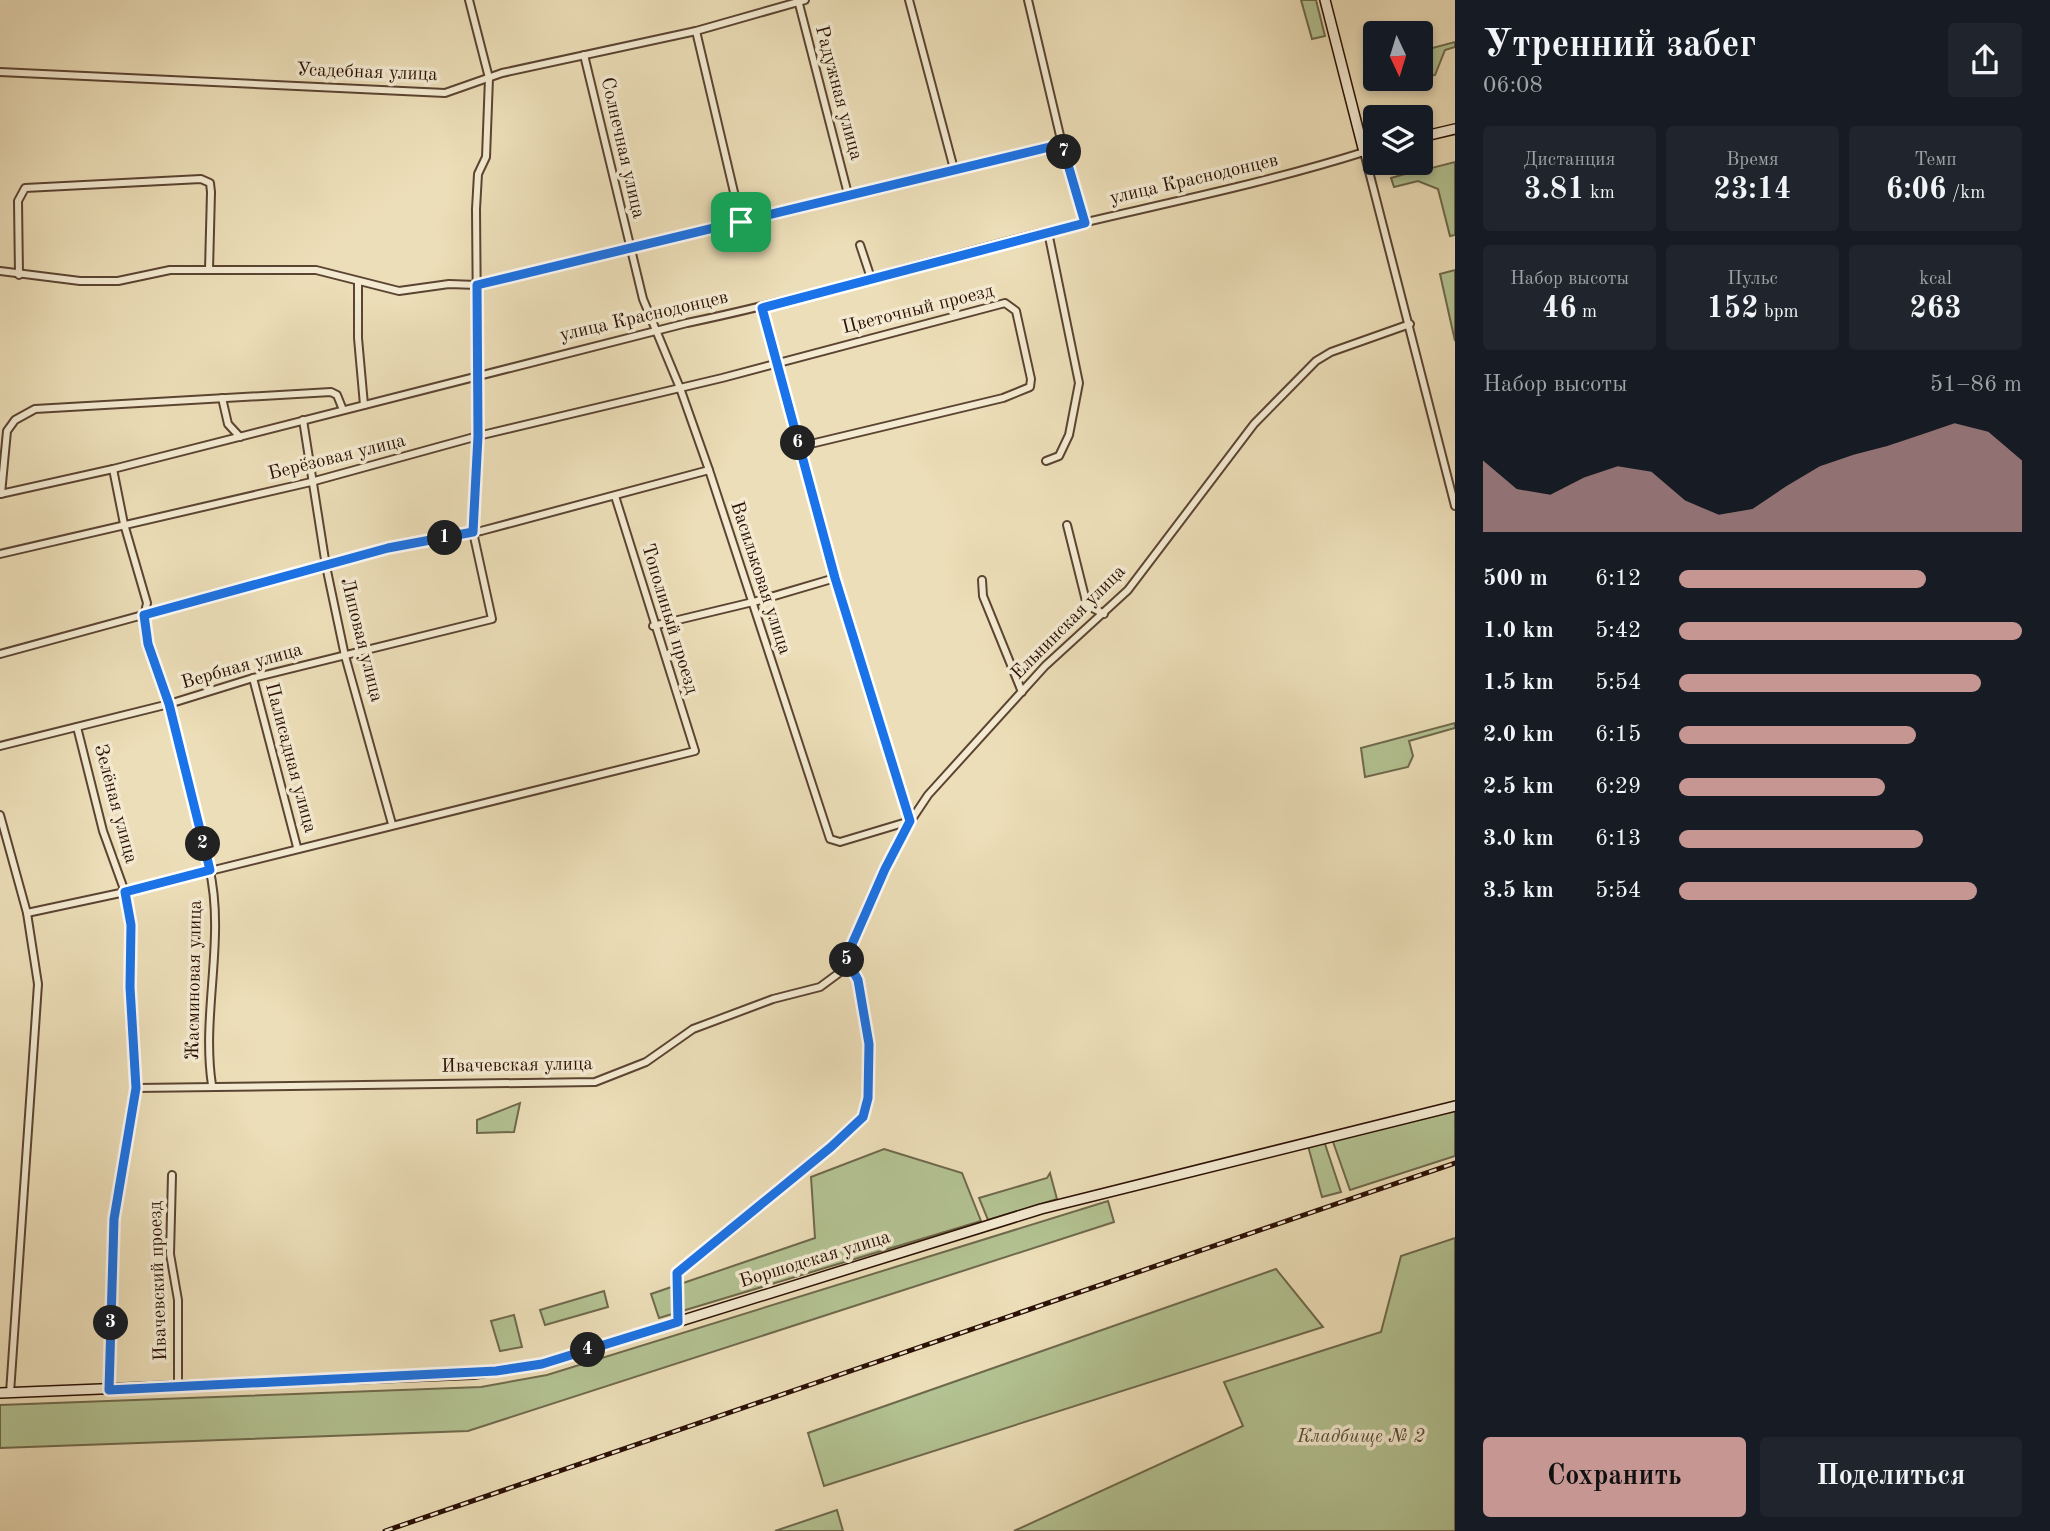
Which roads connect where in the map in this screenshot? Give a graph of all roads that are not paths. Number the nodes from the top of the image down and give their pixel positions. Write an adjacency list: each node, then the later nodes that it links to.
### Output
1 (469, 0): 9 (street)
2 (909, 0): 15 (street)
3 (1028, 0): 12 (street)
4 (1325, 0): 13 (street)
5 (800, 1): 6 (street, Усадебная улица); 17 (street, Радужная улица)
6 (696, 31): 7 (street, Усадебная улица); 18 (street)
7 (584, 55): 9 (street, Усадебная улица); 22 (street, Солнечная улица)
8 (0, 72): 9 (street, Усадебная улица)
9 (489, 78): 28 (street)
10 (1455, 129): 11 (street)
11 (1433, 134)
12 (1062, 144): 15 (street); 19 (street)
13 (1363, 148)
14 (1363, 152): 19 (street, улица Краснодонцев)
15 (954, 169): 17 (street)
16 (1370, 175): 30 (street)
17 (848, 194): 18 (street)
18 (741, 222): 22 (street)
19 (1085, 223): 20 (street, улица Краснодонцев)
20 (1048, 232): 26 (street, улица Краснодонцев); 42 (street)
21 (860, 244): 26 (street)
22 (628, 248): 28 (street); 31 (street, Васильковая улица)
23 (0, 271): 25 (street)
24 (209, 271): 25 (street); 25 (street); 27 (street)
25 (19, 275)
26 (871, 278): 29 (street, улица Краснодонцев)
27 (358, 281): 28 (street); 36 (street)
28 (477, 285): 33 (street)
29 (762, 308): 31 (street, улица Краснодонцев); 32 (street)
30 (1410, 324): 48 (street); 57 (street, Ельнинская улица)
31 (655, 332): 33 (street, улица Краснодонцев); 34 (street, Васильковая улица)
32 (776, 364): 34 (street, Цветочный проезд); 41 (street); 41 (street, Цветочный проезд)
33 (479, 375): 36 (street, улица Краснодонцев); 40 (street)
34 (680, 388): 40 (street, Берёзовая улица); 44 (street, Васильковая улица)
35 (222, 398): 37 (street); 39 (street); 46 (street)
36 (364, 405): 37 (street, улица Краснодонцев)
37 (342, 410): 38 (street, улица Краснодонцев)
38 (303, 421): 39 (street, улица Краснодонцев); 45 (street, Липовая улица)
39 (240, 436): 43 (street, улица Краснодонцев)
40 (478, 436): 45 (street, Берёзовая улица); 51 (street)
41 (799, 447): 54 (street)
42 (1046, 461)
43 (113, 468): 46 (street, улица Краснодонцев); 49 (street, Жасминовая улица)
44 (709, 470): 47 (street); 56 (street, Васильковая улица)
45 (311, 482): 49 (street, Берёзовая улица); 53 (street, Липовая улица)
46 (0, 494)
47 (615, 496): 51 (street); 59 (street, Тополиный проезд)
48 (1455, 506)
49 (124, 524): 52 (street, Берёзовая улица); 58 (street, Жасминовая улица)
50 (1068, 525): 57 (street)
51 (473, 532): 53 (street); 61 (street, Вербная улица)
52 (0, 554)
53 (326, 566): 58 (street); 61 (street, Липовая улица)
54 (835, 578): 56 (street); 68 (street)
55 (982, 580): 63 (street)
56 (751, 600): 59 (street); 68 (street, Васильковая улица)
57 (1104, 614): 63 (street, Ельнинская улица)
58 (144, 615): 60 (street); 64 (street, Жасминовая улица)
59 (653, 626): 69 (street, Тополиный проезд)
60 (0, 654)
61 (345, 656): 62 (street, Вербная улица); 69 (street, Липовая улица)
62 (253, 678): 64 (street, Вербная улица); 70 (street, Палисадная улица)
63 (1022, 692): 68 (street, Ельнинская улица)
64 (169, 704): 65 (street, Вербная улица); 71 (street, Жасминовая улица)
65 (77, 727): 66 (street, Вербная улица); 72 (street, Зелёная улица)
66 (0, 746)
67 (0, 815): 73 (street)
68 (910, 821): 74 (street, Ельнинская улица)
69 (391, 824): 70 (street)
70 (297, 847): 71 (street)
71 (210, 870): 72 (street); 76 (street, Жасминовая улица)
72 (125, 892): 73 (street); 77 (street, Зелёная улица)
73 (27, 912): 83 (street)
74 (846, 958): 75 (street, Ельнинская улица); 80 (street)
75 (839, 972): 76 (street, Ивачевская улица)
76 (212, 1085): 77 (street, Ивачевская улица)
77 (136, 1088): 82 (street, Зелёная улица)
78 (1455, 1106): 80 (street, Боршодская улица)
79 (172, 1175): 81 (street, Ивачевский проезд)
80 (678, 1322): 81 (street, Боршодская улица)
81 (178, 1386): 82 (street, Боршодская улица)
82 (109, 1390): 83 (street, Боршодская улица)
83 (5, 1393)

